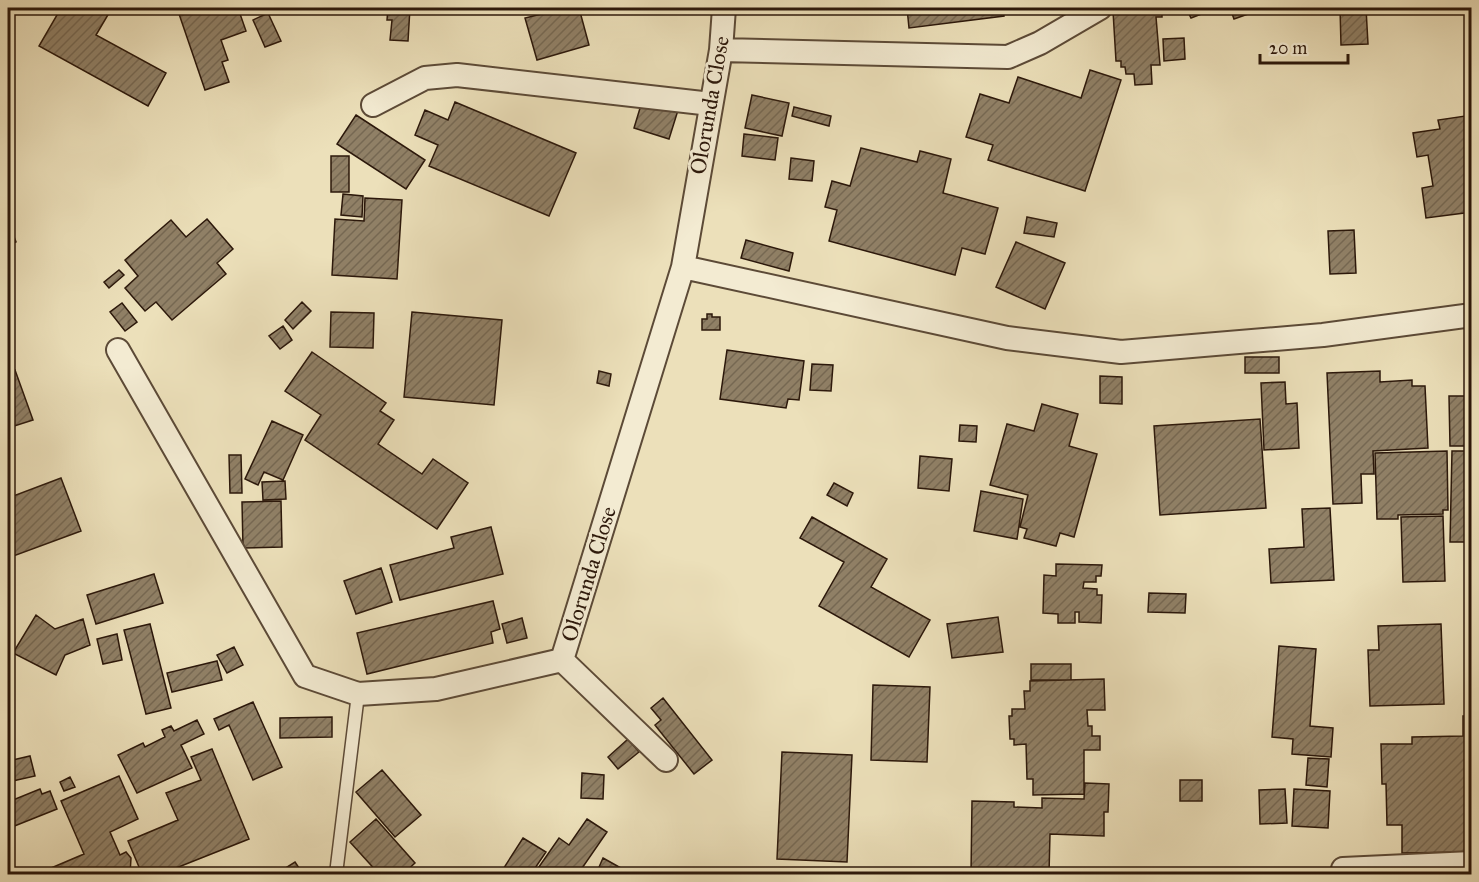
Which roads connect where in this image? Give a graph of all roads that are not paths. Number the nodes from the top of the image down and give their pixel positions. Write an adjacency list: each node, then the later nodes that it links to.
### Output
1 (724, 8): 3 (street, Olorunda Close)
2 (1100, 8): 3 (street)
3 (721, 50): 4 (street, Olorunda Close)
4 (711, 104): 5 (street); 6 (street, Olorunda Close)
5 (373, 105)
6 (683, 267): 7 (street); 9 (street, Olorunda Close)
7 (1472, 315)
8 (118, 350): 10 (street, Olorunda Close)
9 (562, 660): 10 (street, Olorunda Close); 11 (street)
10 (358, 694): 14 (lane)
11 (666, 760)
12 (1472, 863): 13 (street)
13 (1343, 869)
14 (336, 874)

